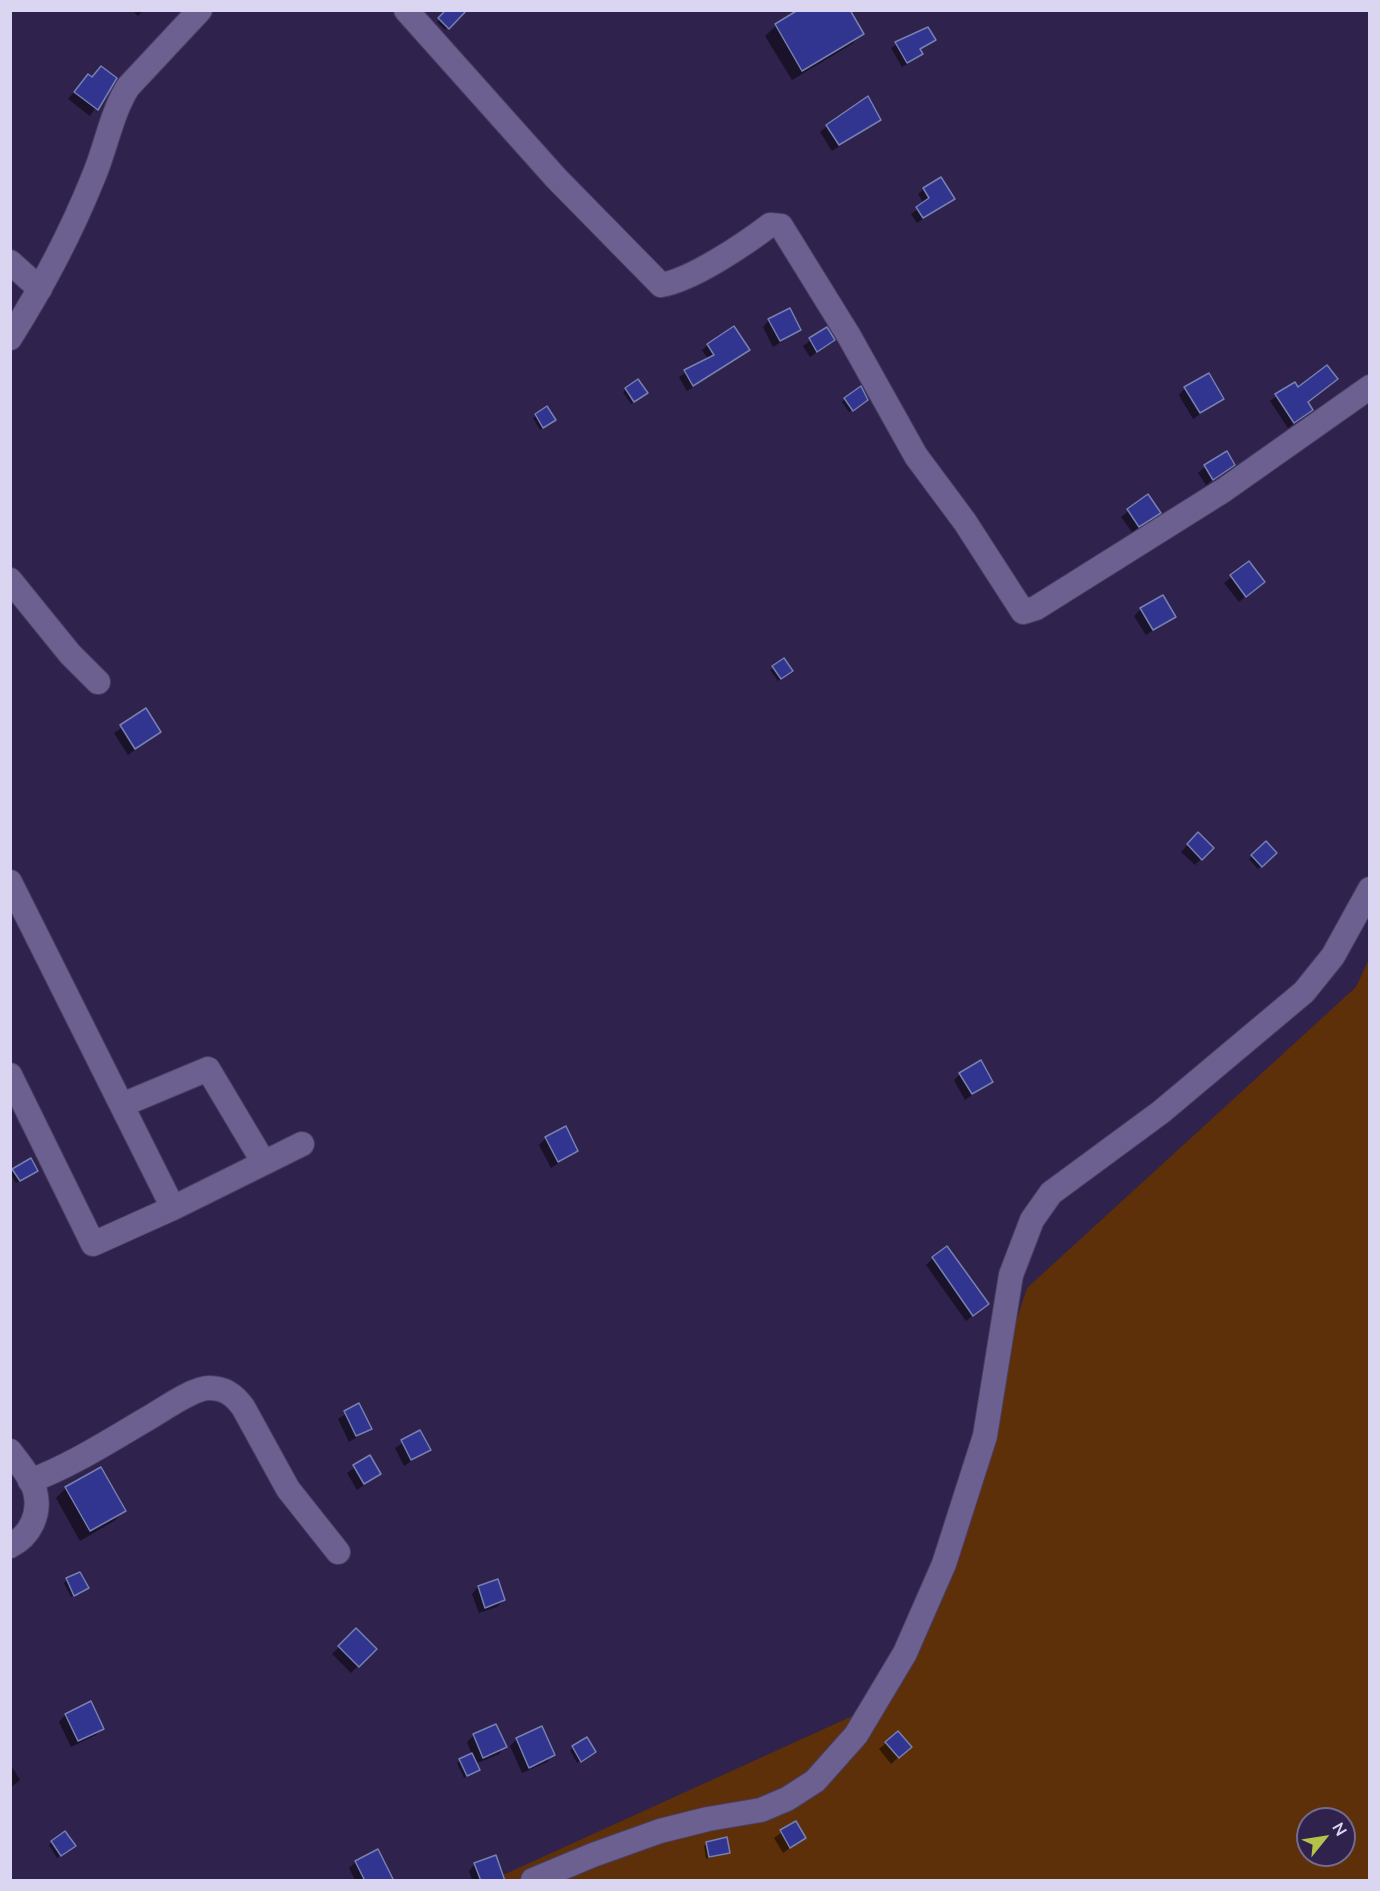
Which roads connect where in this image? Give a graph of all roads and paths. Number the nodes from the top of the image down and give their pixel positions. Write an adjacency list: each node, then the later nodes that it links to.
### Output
1 (200, 10): 4 (street)
2 (406, 10): 6 (street)
3 (10, 262): 4 (street)
4 (40, 289): 5 (street)
5 (10, 338)
6 (1370, 387)
7 (10, 580): 8 (street)
8 (98, 682)
9 (10, 882): 12 (street)
10 (1370, 889): 20 (street)
11 (10, 1075): 15 (street)
12 (122, 1105): 14 (street); 15 (street)
13 (302, 1144): 14 (street)
14 (264, 1163): 15 (street)
15 (173, 1208)
16 (10, 1451): 17 (street)
17 (30, 1481): 18 (street); 19 (street)
18 (10, 1546)
19 (338, 1552)
20 (533, 1881)

